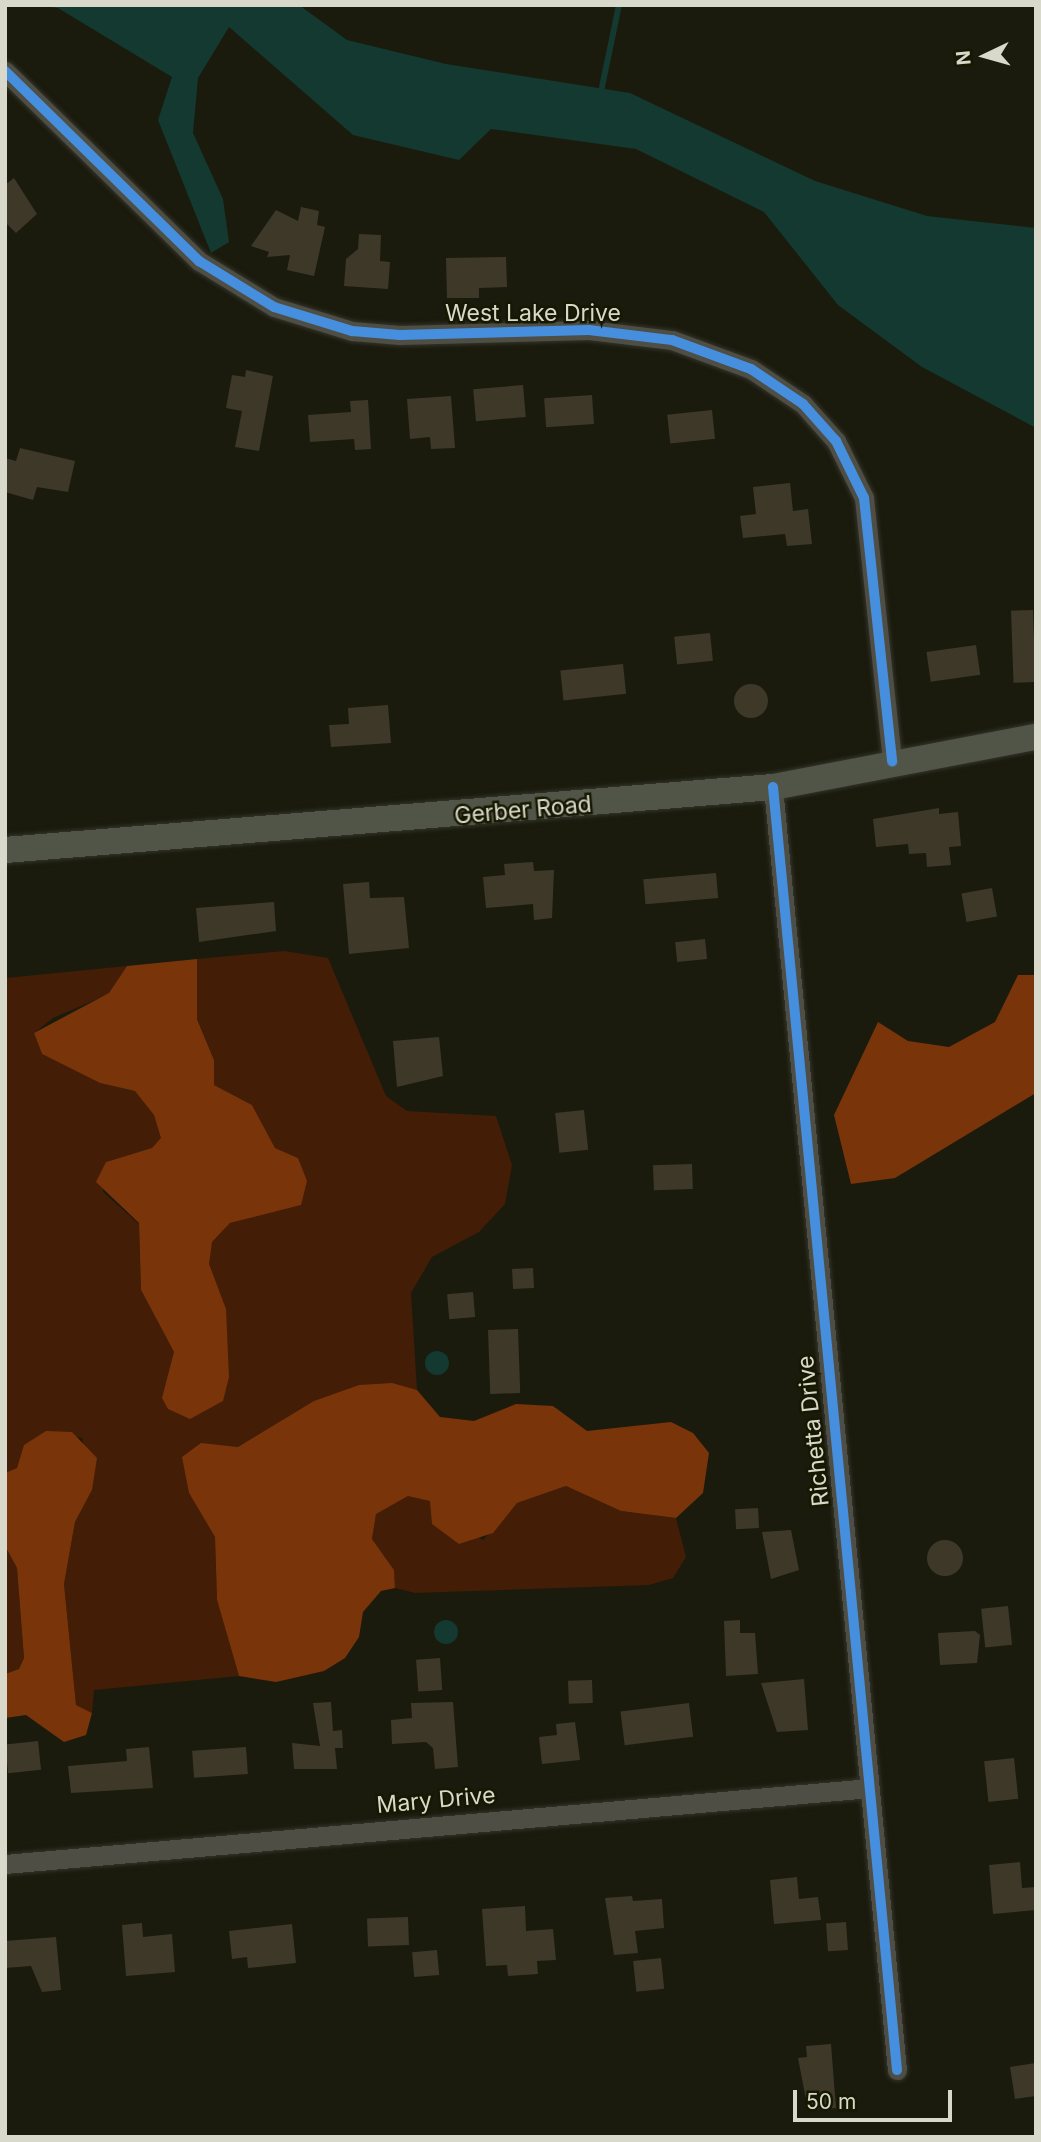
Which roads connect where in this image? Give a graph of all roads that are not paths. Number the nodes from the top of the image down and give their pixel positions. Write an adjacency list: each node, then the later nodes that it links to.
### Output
1 (5, 71): 3 (street, West Lake Drive)
2 (1036, 737): 3 (street, Gerber Road)
3 (892, 762): 4 (street, Gerber Road)
4 (773, 787): 5 (street, Gerber Road); 6 (street, Richetta Drive)
5 (5, 850)
6 (870, 1788): 7 (street, Mary Drive); 8 (street, Richetta Drive)
7 (5, 1864)
8 (897, 2070)

